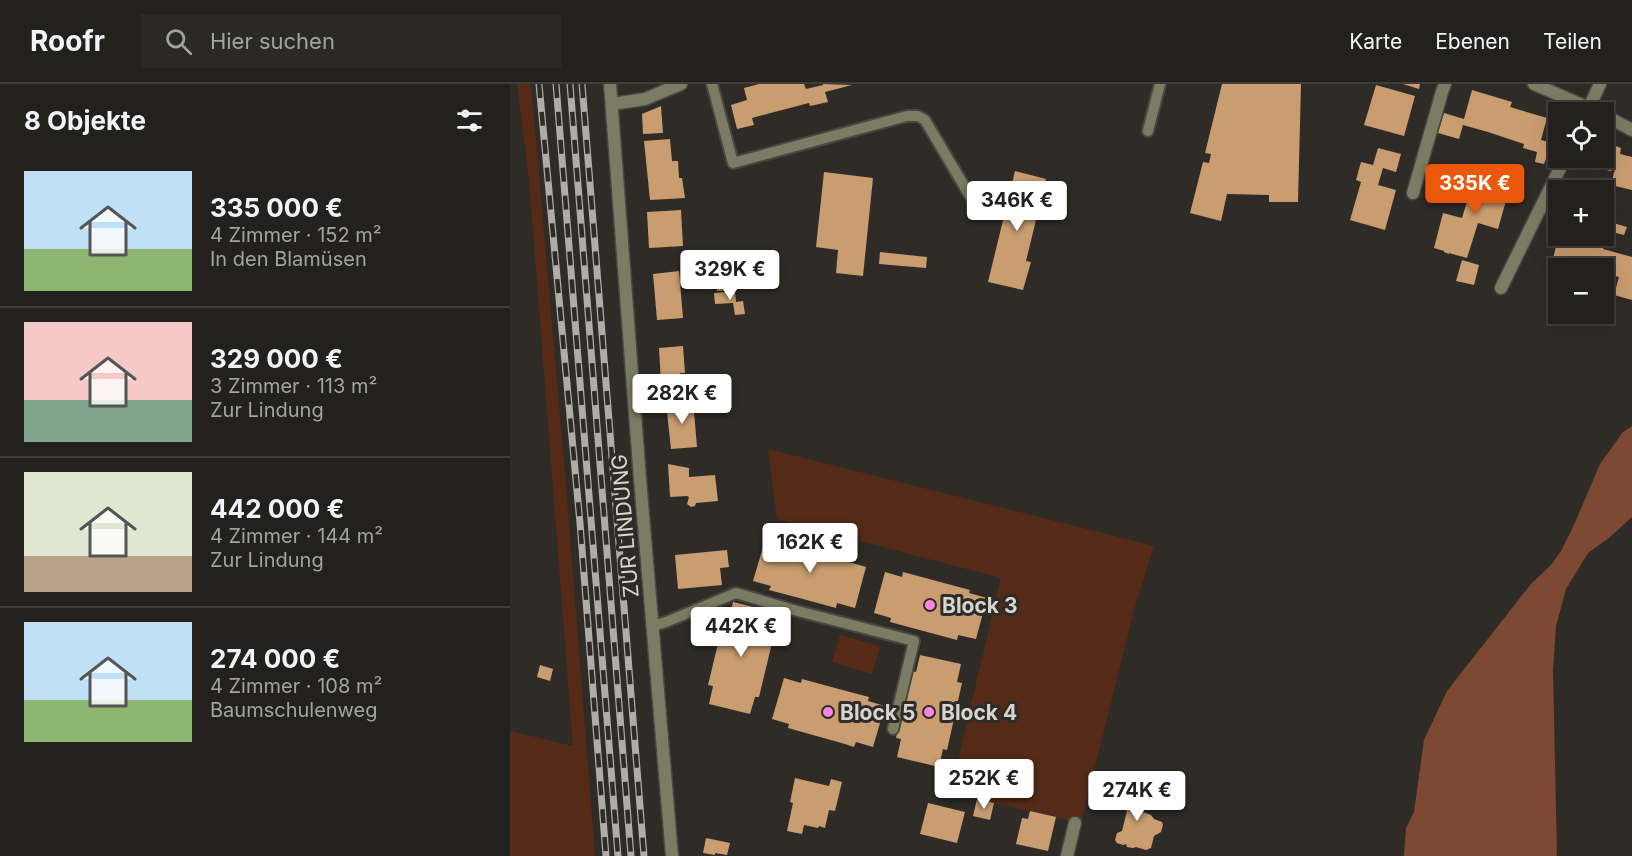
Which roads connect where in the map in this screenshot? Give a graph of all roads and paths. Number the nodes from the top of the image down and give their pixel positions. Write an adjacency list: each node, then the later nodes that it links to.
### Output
1 (610, 84): 10 (street, ZUR LINDUNG)
2 (681, 84): 10 (street)
3 (712, 84): 16 (lane)
4 (1160, 84): 13 (lane)
5 (1445, 84): 15 (street)
6 (1534, 84): 8 (street)
7 (1599, 84): 9 (street)
8 (1572, 102)
9 (1594, 102)
10 (612, 104): 18 (street, ZUR LINDUNG)
11 (1614, 120): 12 (street)
12 (1632, 130)
13 (1148, 131)
14 (1560, 168): 17 (street)
15 (1413, 193)
16 (970, 196)
17 (1500, 288)
18 (653, 626): 19 (lane); 21 (street, ZUR LINDUNG)
19 (894, 729)
20 (1075, 823): 22 (street)
21 (672, 856)
22 (1067, 856)

